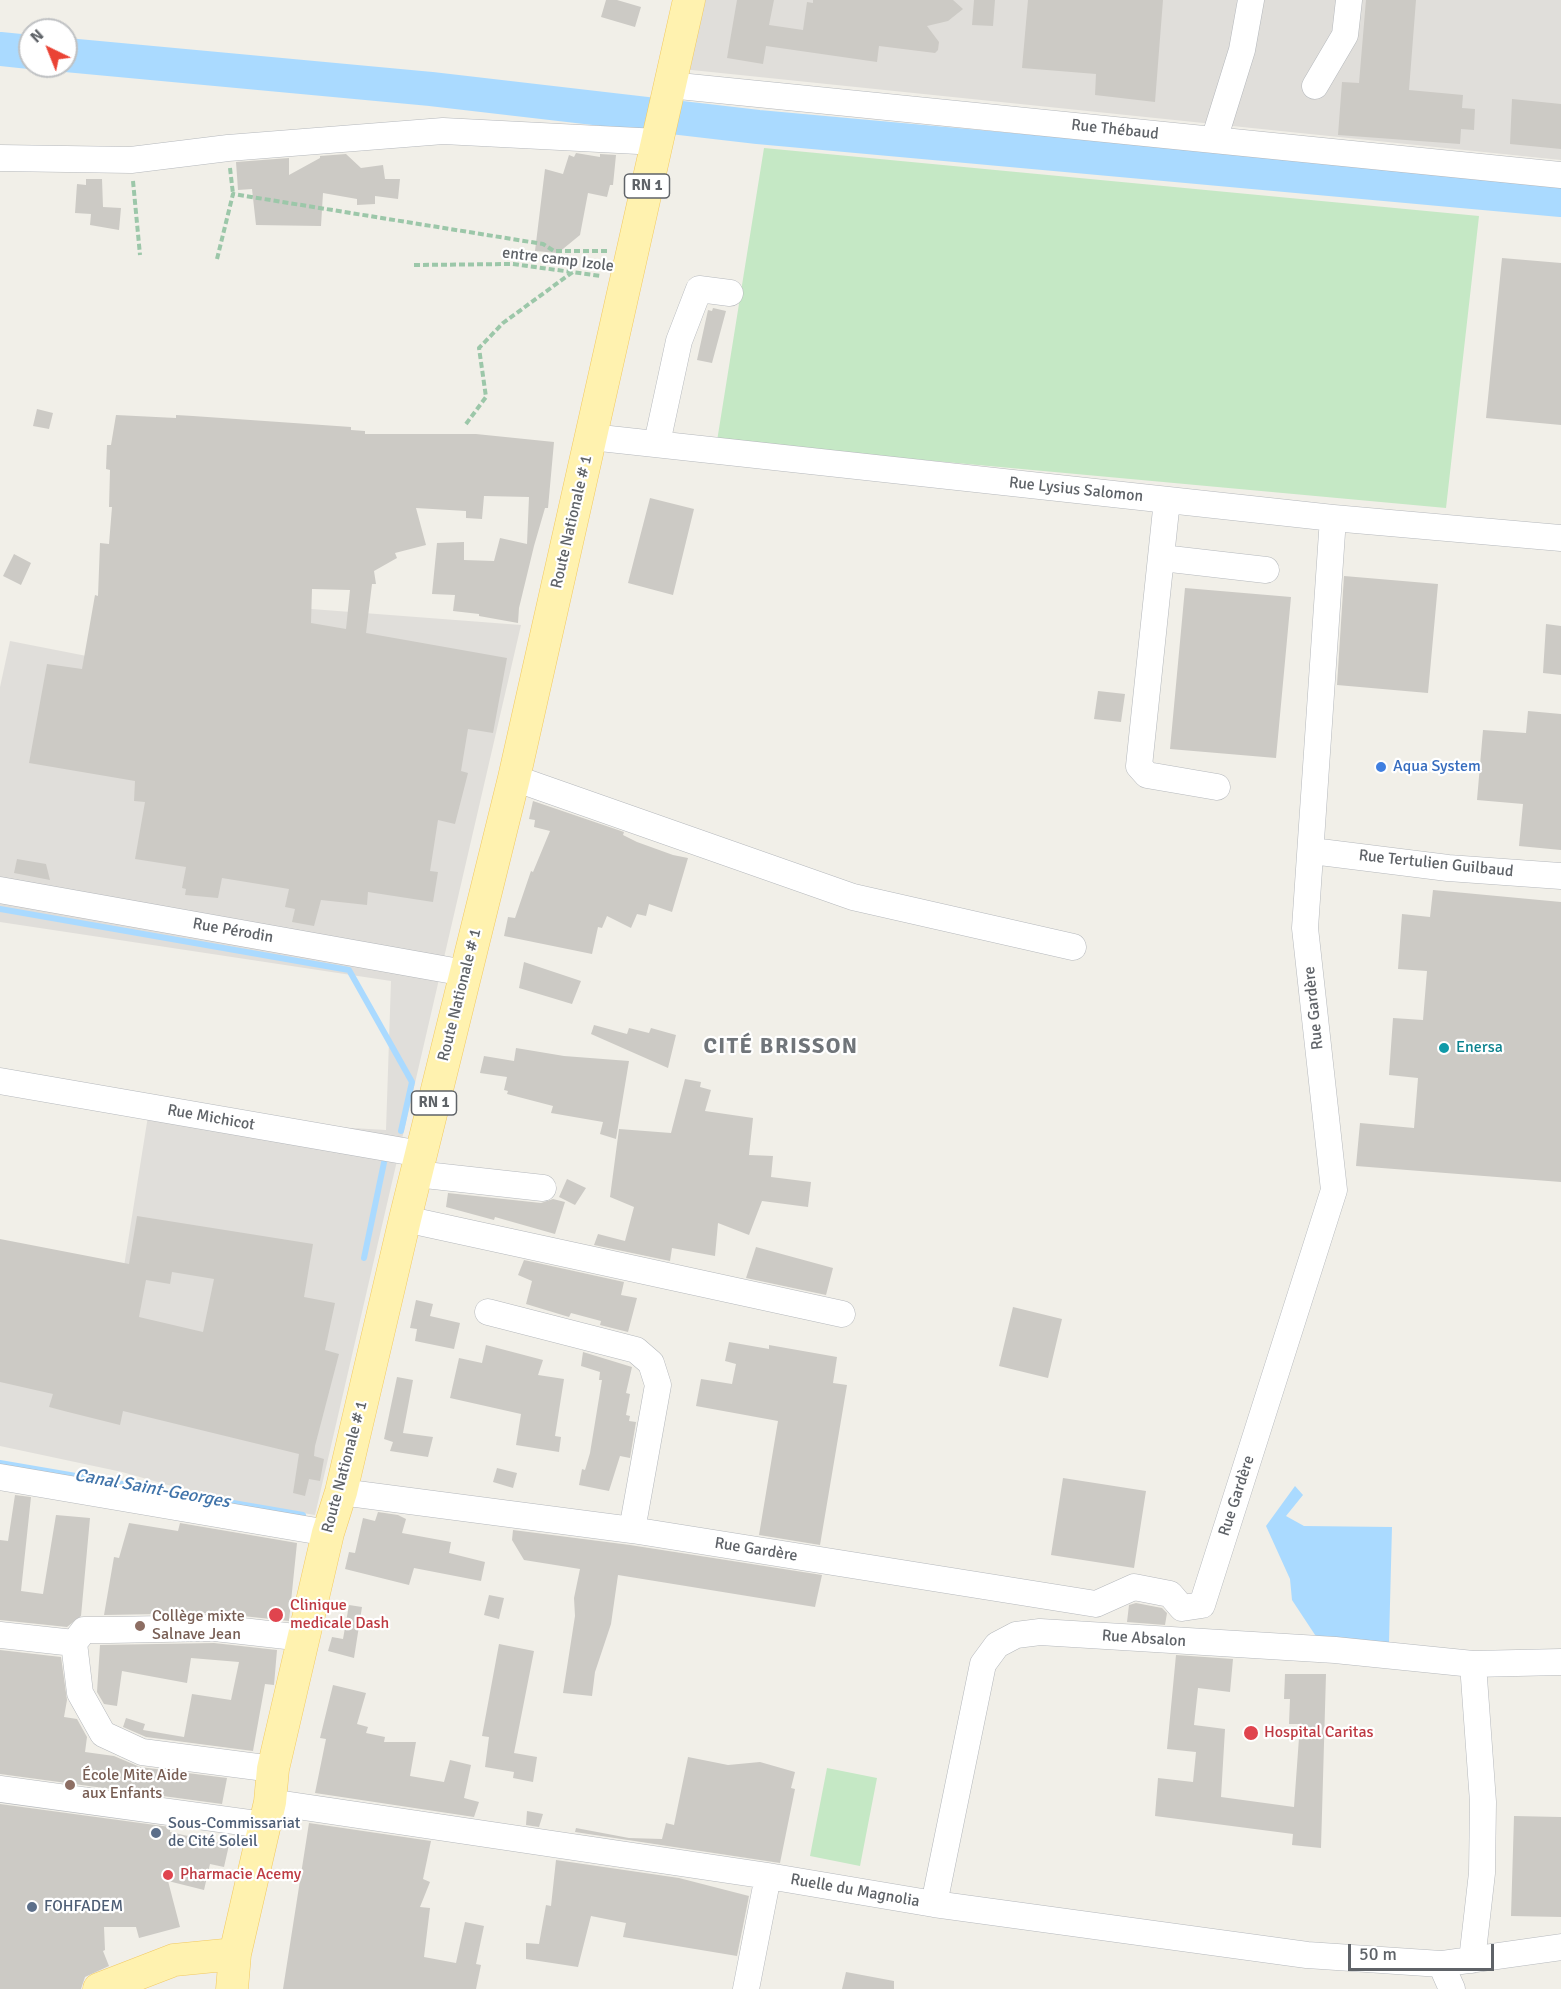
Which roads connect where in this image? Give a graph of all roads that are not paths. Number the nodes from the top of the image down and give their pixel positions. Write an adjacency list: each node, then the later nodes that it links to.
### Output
1 (689, 0): 4 (main road, Route Nationale # 1 / RN 1)
2 (1251, 0): 7 (street)
3 (1349, 0): 5 (street)
4 (669, 86): 6 (main road, Route Nationale # 1 / RN 1); 7 (street, Rue Thébaud)
5 (1315, 86)
6 (660, 131): 8 (street); 11 (main road, Route Nationale # 1 / RN 1)
7 (1214, 140): 9 (street, Rue Thébaud)
8 (0, 158)
9 (1561, 175)
10 (730, 293): 12 (street)
11 (591, 437): 12 (street, Rue Lysius Salomon); 18 (main road, Route Nationale # 1 / RN 1)
12 (657, 443): 13 (street, Rue Lysius Salomon)
13 (1167, 500): 14 (street, Rue Lysius Salomon); 16 (street)
14 (1333, 518): 15 (street, Rue Lysius Salomon); 20 (street, Rue Gardère)
15 (1561, 538)
16 (1161, 558): 17 (street); 19 (street)
17 (1266, 570)
18 (514, 778): 23 (street); 24 (main road, Route Nationale # 1 / RN 1)
19 (1217, 787)
20 (1312, 850): 21 (street, Rue Tertulien Guilbaud); 33 (street, Rue Gardère)
21 (1561, 876)
22 (0, 890): 24 (street, Rue Pérodin)
23 (1073, 947)
24 (465, 973): 26 (main road, Route Nationale # 1 / RN 1)
25 (0, 1081): 26 (street, Rue Michicot)
26 (419, 1165): 27 (street, Rue Michicot); 28 (main road, Route Nationale # 1 / RN 1)
27 (543, 1188)
28 (405, 1219): 30 (street); 32 (main road, Route Nationale # 1 / RN 1)
29 (488, 1311): 33 (street)
30 (842, 1314)
31 (0, 1478): 34 (street)
32 (341, 1492): 33 (street, Rue Gardère); 34 (main road, Route Nationale # 1 / RN 1)
33 (632, 1530)
34 (328, 1533): 36 (main road, Route Nationale # 1 / RN 1)
35 (0, 1635): 37 (street)
36 (304, 1638): 37 (street); 40 (main road, Route Nationale # 1 / RN 1)
37 (74, 1642): 40 (street)
38 (1561, 1662): 39 (street, Rue Absalon)
39 (1473, 1664): 44 (street, Rue Absalon); 47 (street)
40 (273, 1769): 42 (main road, Route Nationale # 1 / RN 1)
41 (0, 1789): 42 (street, Ruelle du Magnolia)
42 (267, 1814): 43 (street, Ruelle du Magnolia); 46 (main road, Route Nationale # 1 / RN 1)
43 (768, 1876): 44 (street, Ruelle du Magnolia); 51 (street)
44 (934, 1904): 48 (street, Ruelle du Magnolia)
45 (1561, 1947): 47 (street, Ruelle du Magnolia)
46 (235, 1954): 49 (main road); 50 (main road, Route Nationale # 1 / RN 1)
47 (1472, 1960): 48 (street, Ruelle du Magnolia)
48 (1441, 1964): 52 (street)
49 (99, 1989)
50 (232, 1989)
51 (746, 1989)
52 (1452, 1989)

